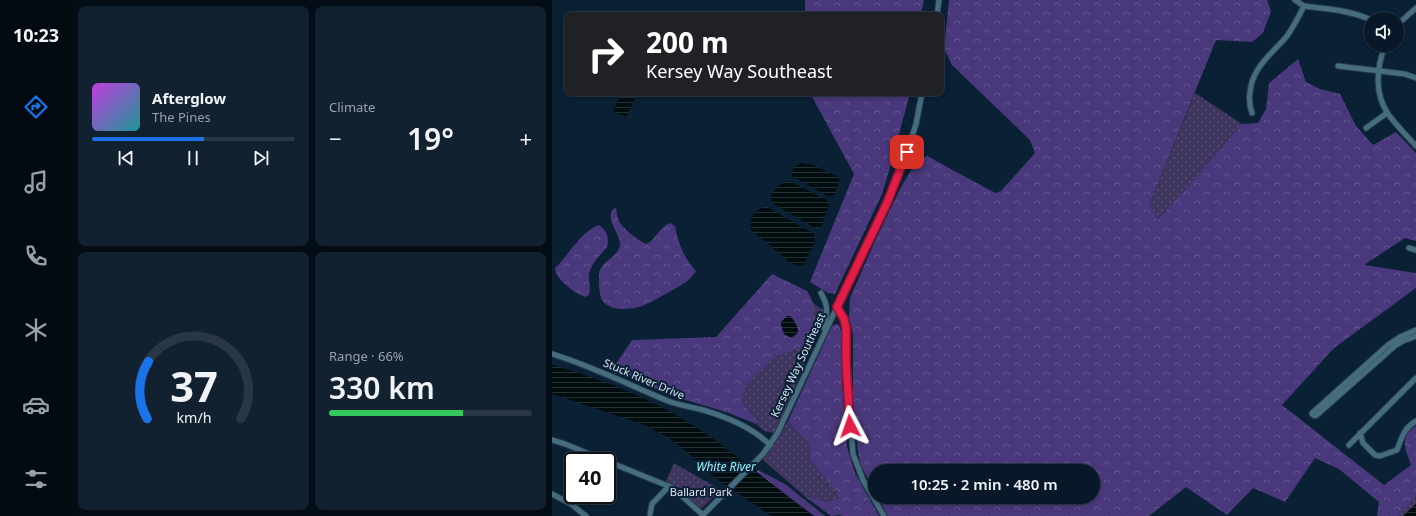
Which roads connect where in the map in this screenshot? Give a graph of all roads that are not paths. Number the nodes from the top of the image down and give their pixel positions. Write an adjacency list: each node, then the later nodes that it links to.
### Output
1 (939, 0): 5 (street)
2 (1295, 0): 3 (street)
3 (1304, 6): 6 (street); 14 (street)
4 (1416, 8): 7 (street)
5 (937, 12)
6 (1364, 16)
7 (1404, 19)
8 (1384, 52): 10 (street)
9 (1338, 66): 10 (street)
10 (1379, 72): 11 (street); 13 (street)
11 (1416, 78)
12 (921, 96): 20 (street, Kersey Way Southeast)
13 (1387, 112): 15 (street); 16 (street)
14 (1252, 114)
15 (1366, 128)
16 (1416, 146)
17 (1409, 248): 18 (street)
18 (1416, 250)
19 (821, 293): 23 (street)
20 (837, 307): 23 (street, Kersey Way Southeast); 36 (street)
21 (1416, 330): 22 (street)
22 (1416, 336)
23 (822, 338): 30 (street, Kersey Way Southeast)
24 (552, 354): 30 (street, Stuck River Drive)
25 (1416, 378): 27 (street)
26 (1416, 421): 27 (street)
27 (1360, 433): 29 (street)
28 (552, 440): 31 (street)
29 (1349, 444)
30 (770, 445): 35 (street, Kersey Way Southeast)
31 (669, 486): 33 (street); 35 (street)
32 (552, 494): 34 (street)
33 (650, 514)
34 (586, 516)
35 (702, 516)
36 (884, 516)

